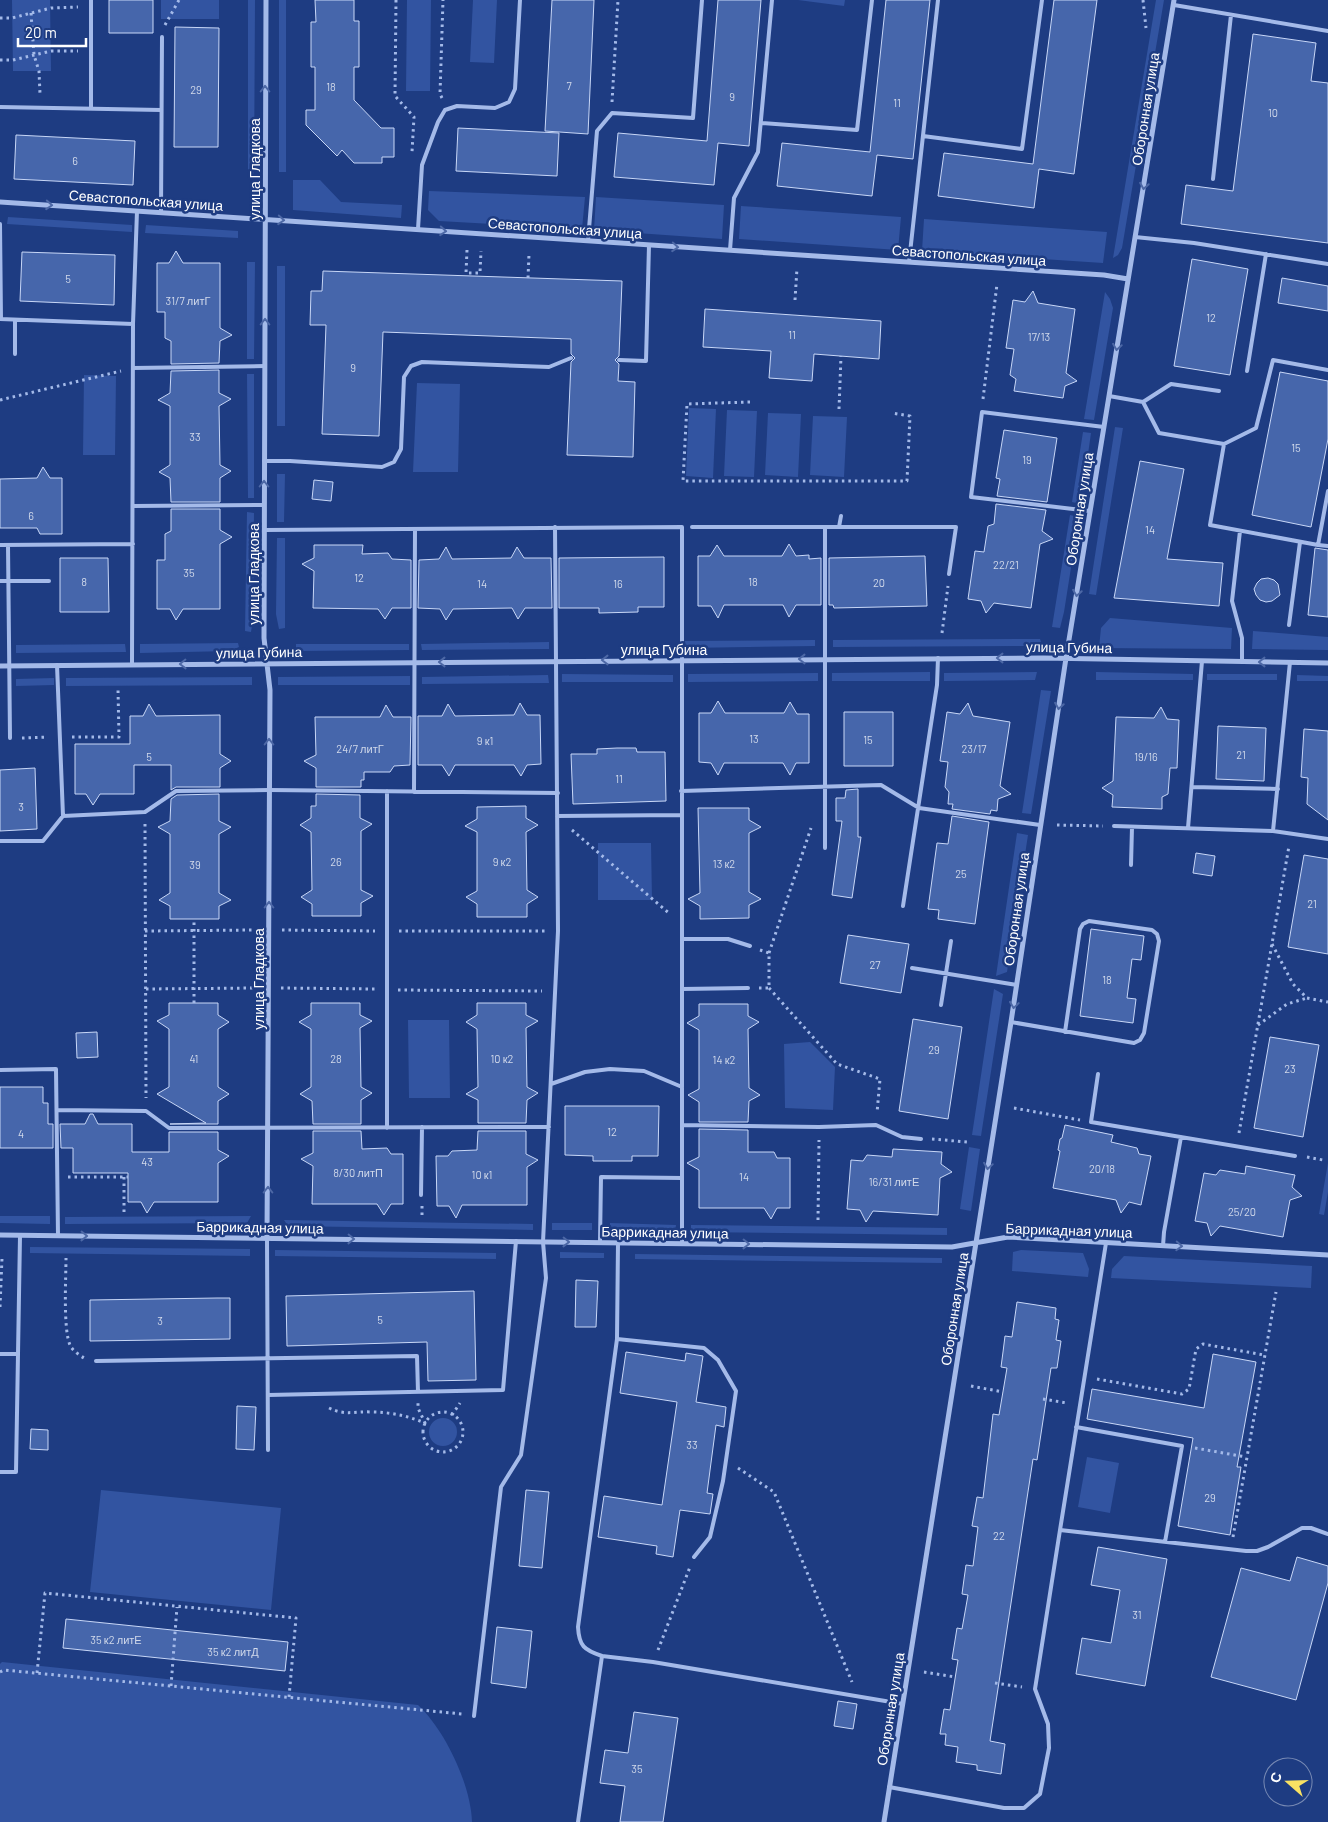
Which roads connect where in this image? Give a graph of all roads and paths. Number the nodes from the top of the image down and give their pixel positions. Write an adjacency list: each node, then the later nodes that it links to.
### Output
1 (91, 0): 15 (lane)
2 (179, 0): 21 (path)
3 (266, 0): 38 (street, улица Гладкова, one-way to 3)
4 (396, 0): 33 (path)
5 (443, 0): 29 (path)
6 (520, 0): 29 (lane)
7 (618, 0): 30 (path)
8 (702, 0): 30 (lane)
9 (772, 0): 31 (lane)
10 (872, 0): 31 (lane)
11 (938, 0): 32 (lane)
12 (1042, 0): 32 (lane)
13 (1143, 0): 19 (path)
14 (1174, 3): 17 (lane); 41 (street, Оборонная улица, one-way to 41)
15 (91, 7): 16 (path); 22 (lane)
16 (31, 13): 18 (path); 23 (path)
17 (1232, 14): 20 (lane); 34 (lane)
18 (0, 18)
19 (1146, 28)
20 (1328, 32)
21 (162, 37): 28 (lane)
22 (91, 51): 23 (path); 27 (lane)
23 (34, 55): 24 (path); 26 (path)
24 (0, 60)
25 (0, 107): 26 (lane)
26 (40, 108): 27 (lane)
27 (91, 108): 28 (lane)
28 (162, 110): 37 (lane)
29 (446, 110): 40 (lane)
30 (612, 113): 42 (lane)
31 (762, 123): 45 (lane)
32 (923, 136): 50 (lane)
33 (411, 156)
34 (1212, 179)
35 (0, 202): 36 (street, Севастопольская улица, one-way to 36)
36 (137, 211): 37 (street, Севастопольская улица); 58 (lane)
37 (161, 212): 38 (street, Севастопольская улица)
38 (265, 219): 40 (street, Севастопольская улица, one-way to 40); 63 (street, улица Гладкова, one-way to 38)
39 (0, 224): 56 (lane)
40 (418, 230): 42 (street, Севастопольская улица, one-way to 42)
41 (1135, 236): 48 (lane); 53 (street, Оборонная улица)
42 (588, 241): 43 (street, Севастопольская улица)
43 (649, 245): 45 (street, Севастопольская улица, one-way to 45); 62 (lane)
44 (467, 250): 46 (path)
45 (730, 250): 49 (street, Севастопольская улица)
46 (481, 251)
47 (530, 254): 52 (path)
48 (1266, 254): 51 (lane); 66 (lane)
49 (798, 255): 50 (street, Севастопольская улица); 55 (path)
50 (909, 262): 53 (street, Севастопольская улица)
51 (1328, 264)
52 (528, 278)
53 (1128, 279): 68 (street, Оборонная улица, one-way to 68)
54 (997, 284): 73 (path)
55 (795, 300)
56 (0, 319): 57 (lane)
57 (15, 320): 58 (lane); 59 (lane)
58 (133, 324): 64 (lane)
59 (15, 354)
60 (841, 356): 72 (path)
61 (571, 358): 77 (lane)
62 (619, 360)
63 (265, 366): 64 (lane); 77 (street, улица Гладкова)
64 (133, 368): 69 (path); 80 (lane)
65 (1328, 370): 76 (lane)
66 (1247, 371)
67 (1218, 392): 71 (lane)
68 (1109, 396): 71 (lane); 75 (street, Оборонная улица)
69 (0, 400)
70 (750, 402): 74 (path)
71 (1142, 402): 76 (lane)
72 (839, 409)
73 (982, 412): 75 (lane); 81 (lane)
74 (892, 413)
75 (1104, 427): 81 (street, Оборонная улица)
76 (1224, 444): 89 (lane)
77 (264, 461): 79 (street, улица Гладкова, one-way to 77)
78 (1328, 491): 94 (lane)
79 (264, 505): 80 (lane); 87 (street, улица Гладкова)
80 (133, 506): 91 (lane)
81 (1090, 511): 103 (street, Оборонная улица, one-way to 103)
82 (841, 516): 86 (lane)
83 (555, 527): 88 (lane); 105 (lane); 106 (lane)
84 (692, 527): 85 (lane)
85 (825, 527): 86 (lane); 104 (lane)
86 (840, 527): 96 (lane)
87 (264, 530): 88 (lane); 111 (street, улица Гладкова)
88 (415, 530): 108 (lane)
89 (1240, 532): 90 (lane); 109 (lane)
90 (1300, 542): 94 (lane); 100 (lane)
91 (133, 544): 93 (lane); 113 (lane)
92 (0, 545): 93 (lane)
93 (8, 545): 98 (lane)
94 (1318, 545): 95 (lane)
95 (1328, 546)
96 (949, 574): 101 (path)
97 (0, 581): 98 (lane)
98 (9, 581): 99 (lane); 116 (lane)
99 (49, 581)
100 (1289, 625)
101 (942, 633)
102 (938, 658): 103 (street, улица Губина, one-way to 102); 104 (street, улица Губина); 128 (lane)
103 (1066, 658): 107 (street, улица Губина); 134 (street, Оборонная улица, one-way to 134)
104 (825, 659): 105 (street, улица Губина, one-way to 105); 121 (lane)
105 (681, 660): 106 (street, улица Губина, one-way to 106); 125 (lane)
106 (555, 661): 108 (street, улица Губина, one-way to 108); 127 (lane)
107 (1202, 661): 109 (street, улица Губина); 120 (lane)
108 (415, 662): 111 (street, улица Губина); 126 (lane)
109 (1242, 662): 110 (street, улица Губина, one-way to 109)
110 (1290, 662): 112 (street, улица Губина); 122 (lane)
111 (266, 663): 113 (street, улица Губина, one-way to 113); 123 (street, улица Гладкова, one-way to 111)
112 (1328, 663)
113 (132, 664): 114 (street, улица Губина)
114 (57, 665): 116 (street, улица Губина); 118 (lane)
115 (0, 666): 116 (street, улица Губина)
116 (9, 666): 119 (lane)
117 (118, 689): 118 (path)
118 (60, 737): 119 (path); 131 (lane)
119 (10, 738)
120 (1192, 786): 122 (lane); 139 (lane)
121 (825, 787): 125 (lane); 128 (lane); 144 (lane)
122 (1278, 789): 140 (lane)
123 (269, 790): 124 (lane); 129 (lane); 149 (street, улица Гладкова, one-way to 123)
124 (387, 791): 126 (lane); 152 (lane)
125 (681, 791): 130 (lane)
126 (414, 792): 127 (lane)
127 (558, 793): 132 (lane)
128 (918, 808): 134 (lane); 146 (lane)
129 (145, 812): 131 (lane); 150 (path)
130 (681, 815): 132 (lane); 154 (lane)
131 (63, 816): 143 (lane)
132 (557, 816): 153 (lane)
133 (812, 824): 158 (path)
134 (1040, 824): 161 (street, Оборонная улица)
135 (1057, 825): 137 (path)
136 (569, 826): 147 (path)
137 (1114, 826): 138 (lane)
138 (1132, 826): 139 (lane); 145 (lane)
139 (1188, 828): 140 (lane)
140 (1273, 831): 141 (lane)
141 (1292, 834): 142 (lane); 156 (path)
142 (1328, 839)
143 (0, 841)
144 (825, 848)
145 (1131, 865)
146 (903, 906)
147 (670, 914)
148 (194, 919): 151 (path)
149 (269, 930): 151 (path); 152 (path); 162 (street, улица Гладкова)
150 (145, 931): 151 (path); 165 (path)
151 (195, 931): 166 (path)
152 (387, 931): 153 (path); 167 (lane)
153 (558, 931): 169 (lane)
154 (682, 939): 157 (lane); 168 (lane)
155 (951, 941): 160 (lane)
156 (1272, 944): 170 (path); 175 (path)
157 (750, 946): 158 (path)
158 (769, 953): 164 (path)
159 (912, 968): 160 (lane)
160 (946, 974): 161 (lane); 173 (lane)
161 (1016, 985): 174 (street, Оборонная улица, one-way to 174)
162 (269, 988): 166 (path); 167 (path); 189 (street, улица Гладкова)
163 (748, 988): 164 (path); 168 (lane)
164 (770, 988): 186 (path)
165 (146, 989): 166 (path); 183 (path)
166 (194, 989): 172 (path)
167 (387, 989): 169 (path); 190 (lane)
168 (682, 989): 180 (lane)
169 (555, 992): 179 (lane)
170 (1307, 998): 171 (path); 175 (path)
171 (1328, 1002)
172 (194, 1003)
173 (940, 1005)
174 (1011, 1022): 176 (lane); 211 (street, Оборонная улица, one-way to 211)
175 (1258, 1026): 195 (path)
176 (1065, 1032): 176 (lane)
177 (0, 1070): 182 (lane)
178 (1098, 1074): 184 (lane)
179 (551, 1084): 180 (lane); 187 (lane)
180 (682, 1087): 185 (lane)
181 (1014, 1108): 184 (path)
182 (57, 1110): 183 (lane); 197 (lane)
183 (146, 1111): 189 (lane)
184 (1091, 1122): 192 (lane)
185 (682, 1125): 188 (lane); 198 (lane)
186 (876, 1125): 188 (lane); 193 (lane)
187 (549, 1127): 191 (lane); 207 (lane)
188 (820, 1127): 201 (path)
189 (268, 1128): 190 (lane); 205 (street, улица Гладкова, one-way to 189)
190 (388, 1128): 191 (lane)
191 (422, 1128): 199 (lane)
192 (1180, 1137): 195 (lane); 213 (lane)
193 (920, 1139): 194 (path)
194 (967, 1142)
195 (1237, 1146): 196 (lane)
196 (1295, 1156)
197 (57, 1177): 200 (path); 204 (lane)
198 (682, 1178): 208 (lane); 210 (lane)
199 (421, 1195)
200 (124, 1212)
201 (818, 1220)
202 (0, 1235): 203 (street, Баррикадная улица)
203 (20, 1236): 204 (street, Баррикадная улица); 221 (lane)
204 (58, 1236): 205 (street, Баррикадная улица, one-way to 205)
205 (267, 1238): 206 (street, Баррикадная улица, one-way to 206); 223 (lane)
206 (516, 1242): 207 (street, Баррикадная улица); 227 (lane)
207 (543, 1242): 208 (street, Баррикадная улица, one-way to 208); 258 (lane)
208 (600, 1242): 209 (street, Баррикадная улица)
209 (618, 1242): 210 (street, Баррикадная улица); 219 (lane)
210 (682, 1243): 211 (street, Баррикадная улица, one-way to 211)
211 (976, 1243): 212 (street, Баррикадная улица); 257 (street, Оборонная улица)
212 (1106, 1243): 213 (street, Баррикадная улица); 225 (lane)
213 (1163, 1246): 214 (street, Баррикадная улица, one-way to 214)
214 (1328, 1254)
215 (2, 1258): 218 (path)
216 (66, 1258): 224 (path)
217 (1276, 1292): 222 (path)
218 (0, 1306)
219 (617, 1339): 238 (lane); 246 (lane)
220 (0, 1354): 221 (lane)
221 (18, 1354): 239 (lane)
222 (1264, 1355): 225 (path); 237 (path)
223 (268, 1359): 224 (lane); 227 (lane); 230 (lane)
224 (96, 1360)
225 (1084, 1377): 232 (lane)
226 (971, 1386): 228 (path)
227 (418, 1392): 229 (lane); 233 (path)
228 (1003, 1392)
229 (317, 1394): 230 (lane); 233 (path)
230 (268, 1395): 236 (lane)
231 (1043, 1399): 232 (path)
232 (1080, 1405): 234 (lane)
233 (425, 1423): 233 (path)
234 (1076, 1428): 235 (lane); 240 (lane)
235 (1182, 1446): 237 (path); 242 (lane)
236 (268, 1450)
237 (1246, 1457): 243 (path)
238 (726, 1463): 244 (lane); 255 (path)
239 (0, 1472)
240 (1060, 1530): 242 (lane); 254 (lane)
241 (1328, 1534): 243 (lane)
242 (1165, 1542): 243 (lane)
243 (1231, 1550)
244 (694, 1557): 247 (path)
245 (177, 1607): 250 (path); 253 (path); 256 (path)
246 (602, 1656): 247 (lane); 260 (lane)
247 (653, 1662): 255 (lane)
248 (0, 1672): 250 (path)
249 (924, 1672): 251 (path)
250 (37, 1673): 253 (path)
251 (955, 1677)
252 (995, 1683): 254 (path)
253 (171, 1686): 256 (path)
254 (1035, 1689): 259 (lane)
255 (857, 1695): 257 (lane)
256 (289, 1697): 258 (path)
257 (903, 1704): 259 (street, Оборонная улица)
258 (474, 1716)
259 (889, 1787): 261 (street, Оборонная улица)
260 (578, 1822)
261 (884, 1822)

